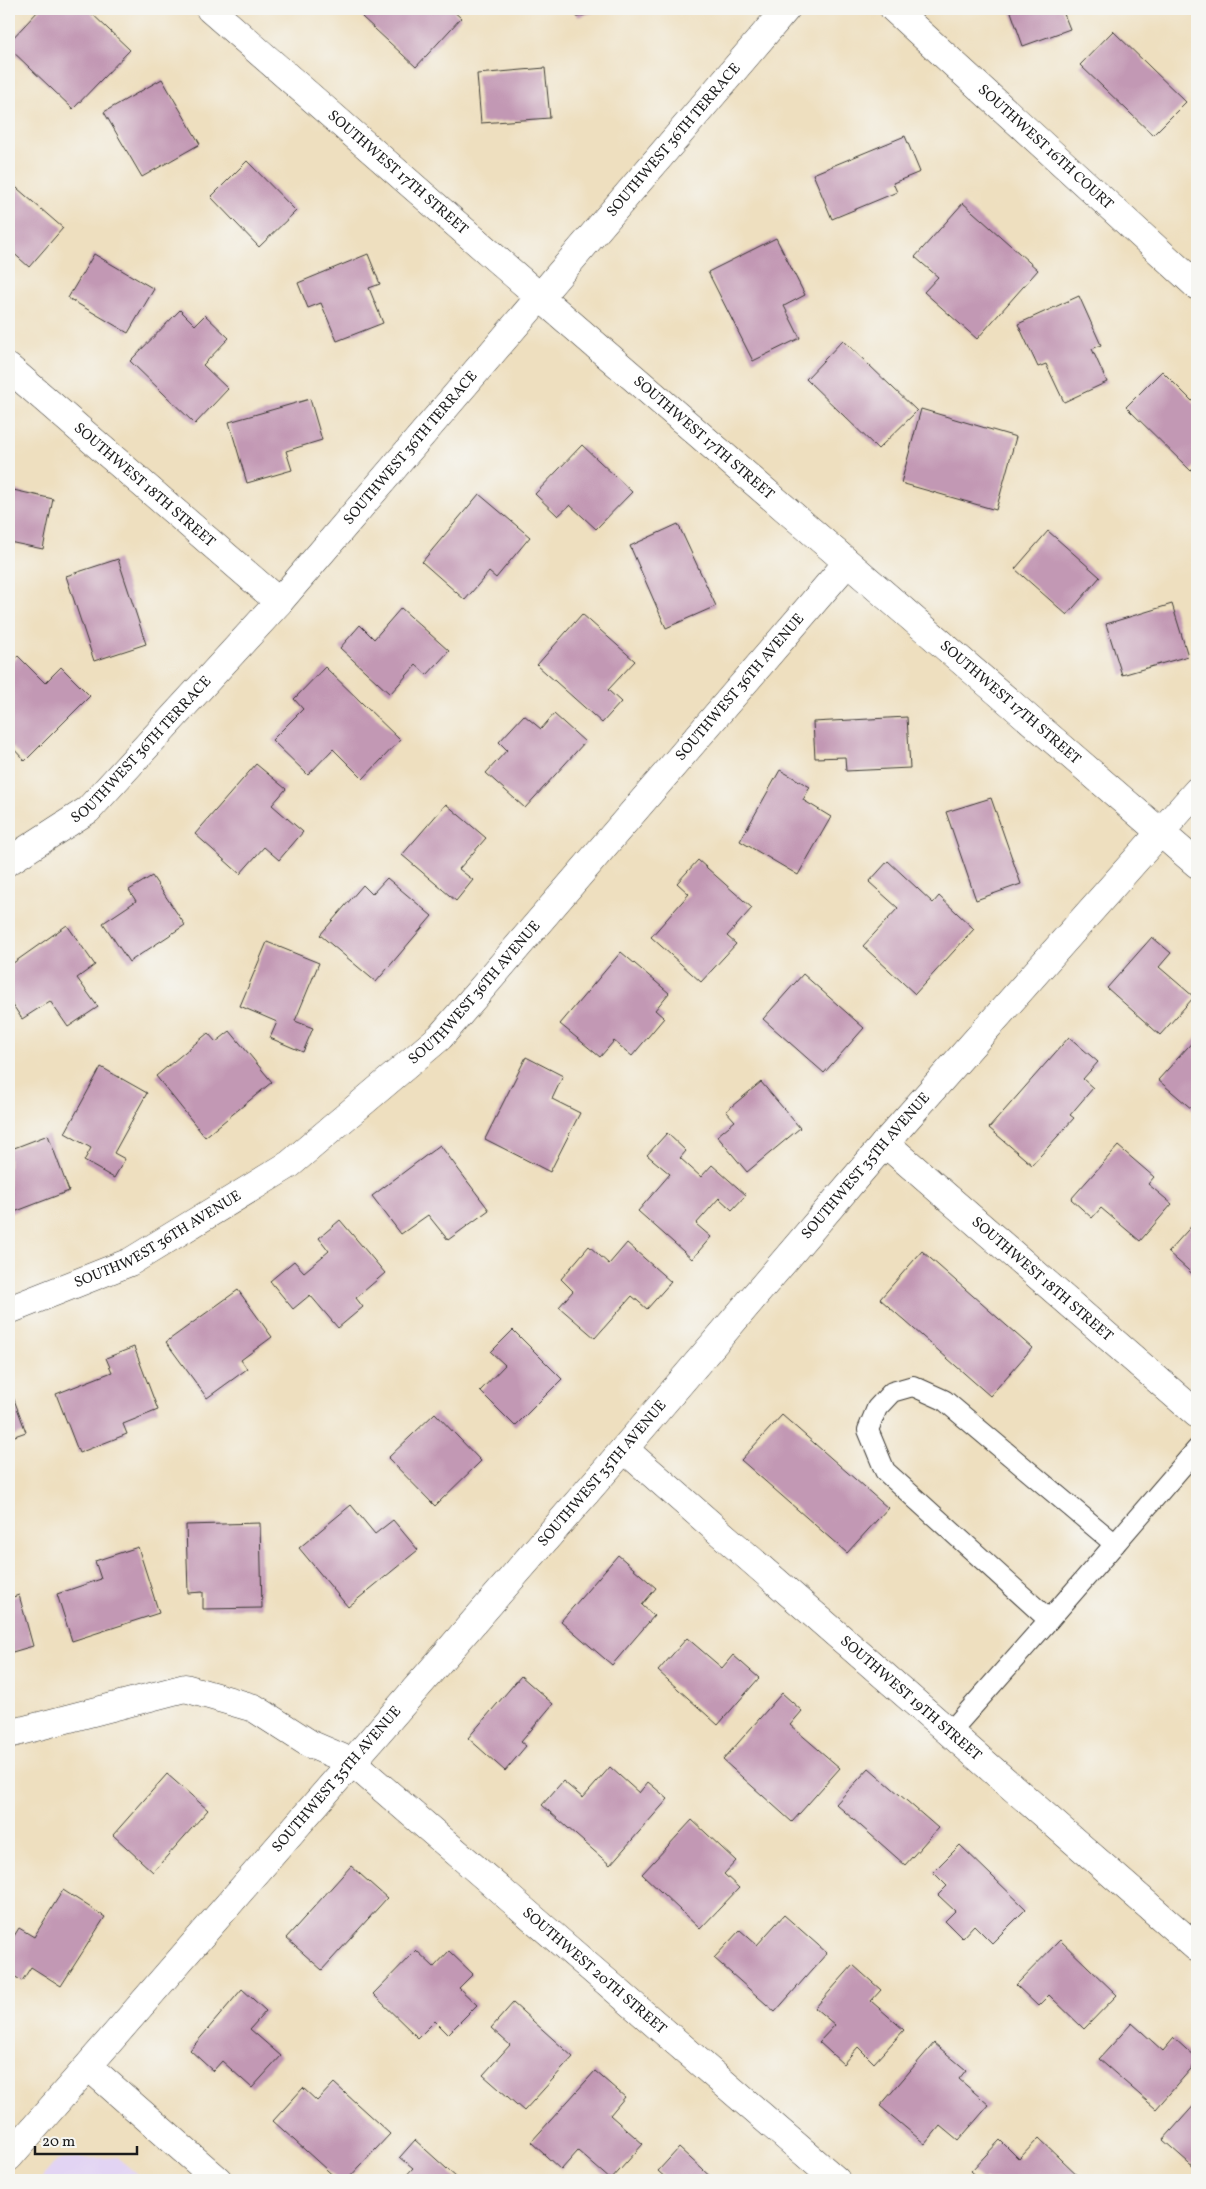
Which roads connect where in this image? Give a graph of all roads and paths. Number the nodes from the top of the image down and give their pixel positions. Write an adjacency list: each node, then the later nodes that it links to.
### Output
1 (210, 9): 5 (street, SOUTHWEST 17TH STREET)
2 (786, 9): 5 (street, SOUTHWEST 36TH TERRACE)
3 (894, 9): 4 (street, SOUTHWEST 16TH COURT)
4 (1197, 286)
5 (540, 297): 7 (street, SOUTHWEST 17TH STREET); 8 (street, SOUTHWEST 36TH TERRACE)
6 (9, 368): 8 (street, SOUTHWEST 18TH STREET)
7 (847, 562): 10 (street, SOUTHWEST 17TH STREET); 14 (street, SOUTHWEST 36TH AVENUE)
8 (279, 602): 11 (street, SOUTHWEST 36TH TERRACE)
9 (1197, 791): 10 (street, SOUTHWEST 35TH AVENUE)
10 (1160, 833): 12 (street, SOUTHWEST 17TH STREET); 13 (street, SOUTHWEST 35TH AVENUE)
11 (9, 861)
12 (1197, 864)
13 (885, 1144): 15 (street, SOUTHWEST 18TH STREET); 16 (street, SOUTHWEST 35TH AVENUE)
14 (9, 1310)
15 (1197, 1414)
16 (624, 1449): 20 (street, SOUTHWEST 19TH STREET); 22 (street, SOUTHWEST 35TH AVENUE)
17 (1197, 1449): 18 (lane)
18 (1115, 1544): 19 (lane); 19 (lane)
19 (1049, 1620): 20 (lane)
20 (950, 1732): 23 (street, SOUTHWEST 19TH STREET)
21 (9, 1734): 22 (street, SOUTHWEST 20TH STREET)
22 (352, 1762): 24 (street, SOUTHWEST 35TH AVENUE); 27 (street, SOUTHWEST 20TH STREET)
23 (1197, 1948)
24 (89, 2067): 25 (street, SOUTHWEST 35TH AVENUE); 26 (street)
25 (9, 2157)
26 (218, 2180)
27 (836, 2180)

